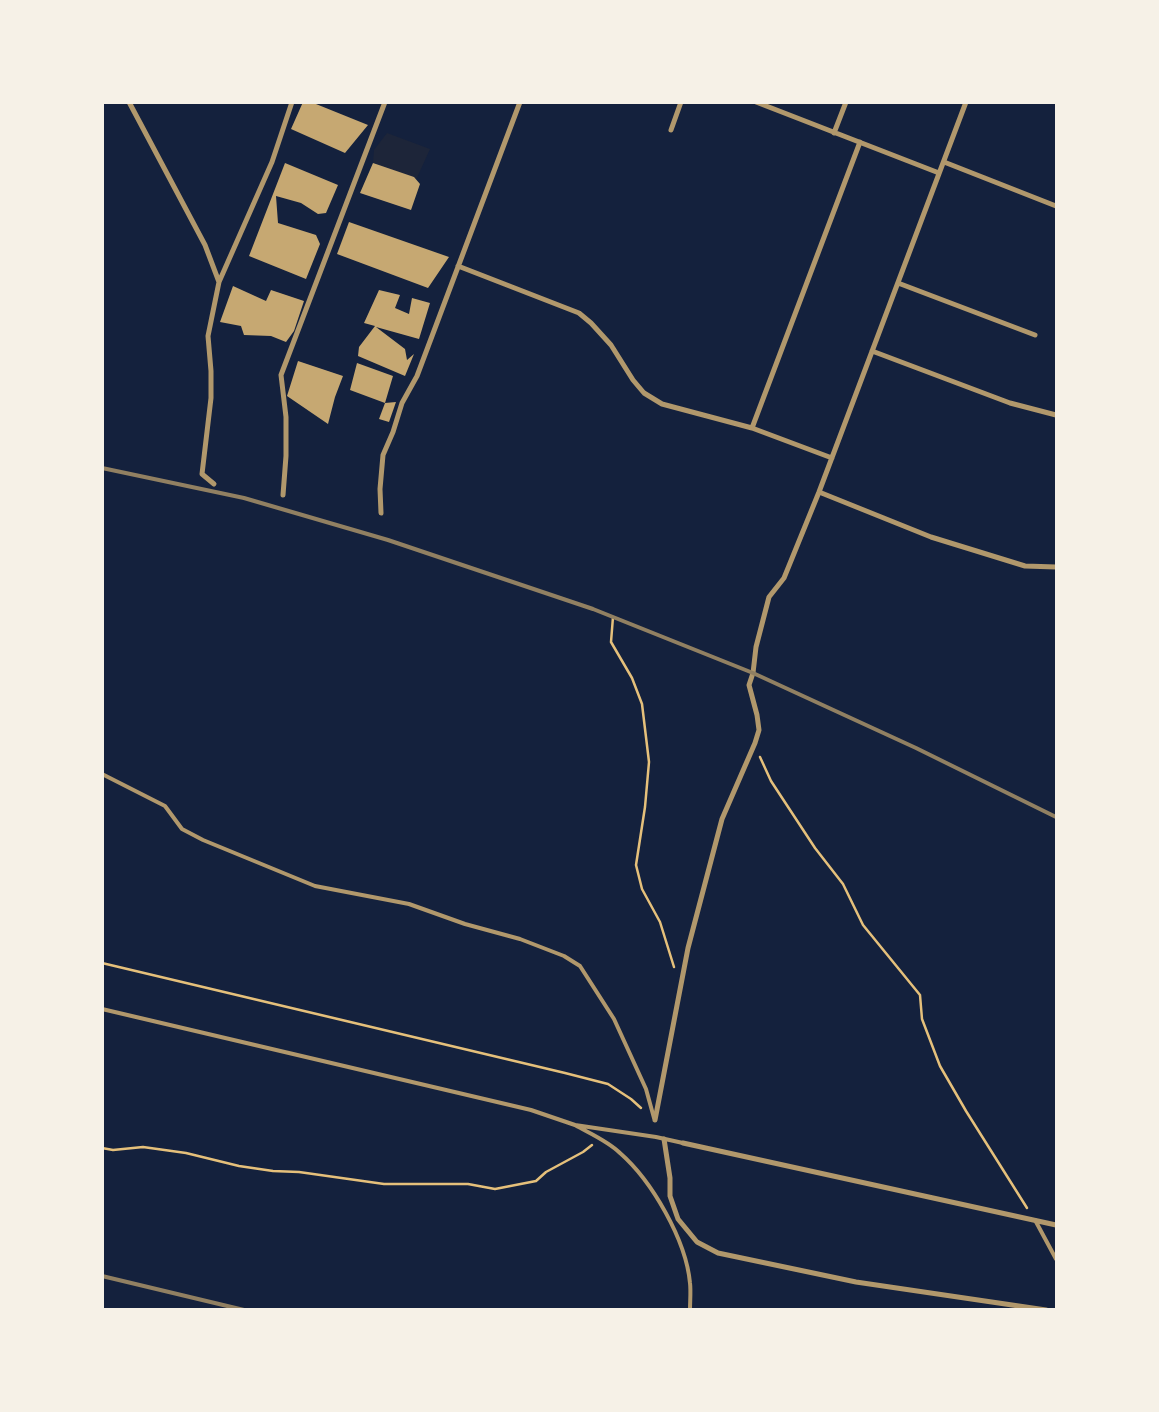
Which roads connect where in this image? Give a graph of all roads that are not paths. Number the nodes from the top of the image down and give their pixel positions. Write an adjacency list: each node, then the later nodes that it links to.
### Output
1 (129, 102): 16 (street)
2 (292, 102): 16 (street)
3 (386, 102): 25 (street)
4 (520, 102): 15 (street)
5 (681, 102): 9 (street)
6 (756, 102): 10 (street)
7 (846, 102): 10 (street)
8 (966, 102): 12 (street)
9 (671, 130)
10 (834, 133): 11 (street)
11 (860, 142): 13 (street); 21 (street)
12 (944, 162): 13 (street); 14 (street)
13 (940, 173): 17 (street)
14 (1056, 206)
15 (458, 266): 21 (street); 26 (street)
16 (219, 282): 23 (street)
17 (898, 283): 18 (street); 19 (street)
18 (1034, 336)
19 (872, 351): 20 (street); 22 (street)
20 (1056, 415)
21 (752, 428): 22 (street)
22 (832, 458): 24 (street)
23 (214, 484)
24 (819, 492): 27 (street); 30 (street)
25 (282, 495)
26 (380, 512)
27 (1056, 567)
28 (102, 774): 30 (lane)
29 (102, 1010): 31 (lane)
30 (655, 1120)
31 (574, 1125): 32 (lane); 37 (lane)
32 (664, 1139): 33 (lane); 38 (street)
33 (682, 1143): 34 (street)
34 (1035, 1220): 35 (street); 36 (lane)
35 (1056, 1225)
36 (1056, 1259)
37 (690, 1310)
38 (1046, 1310)

